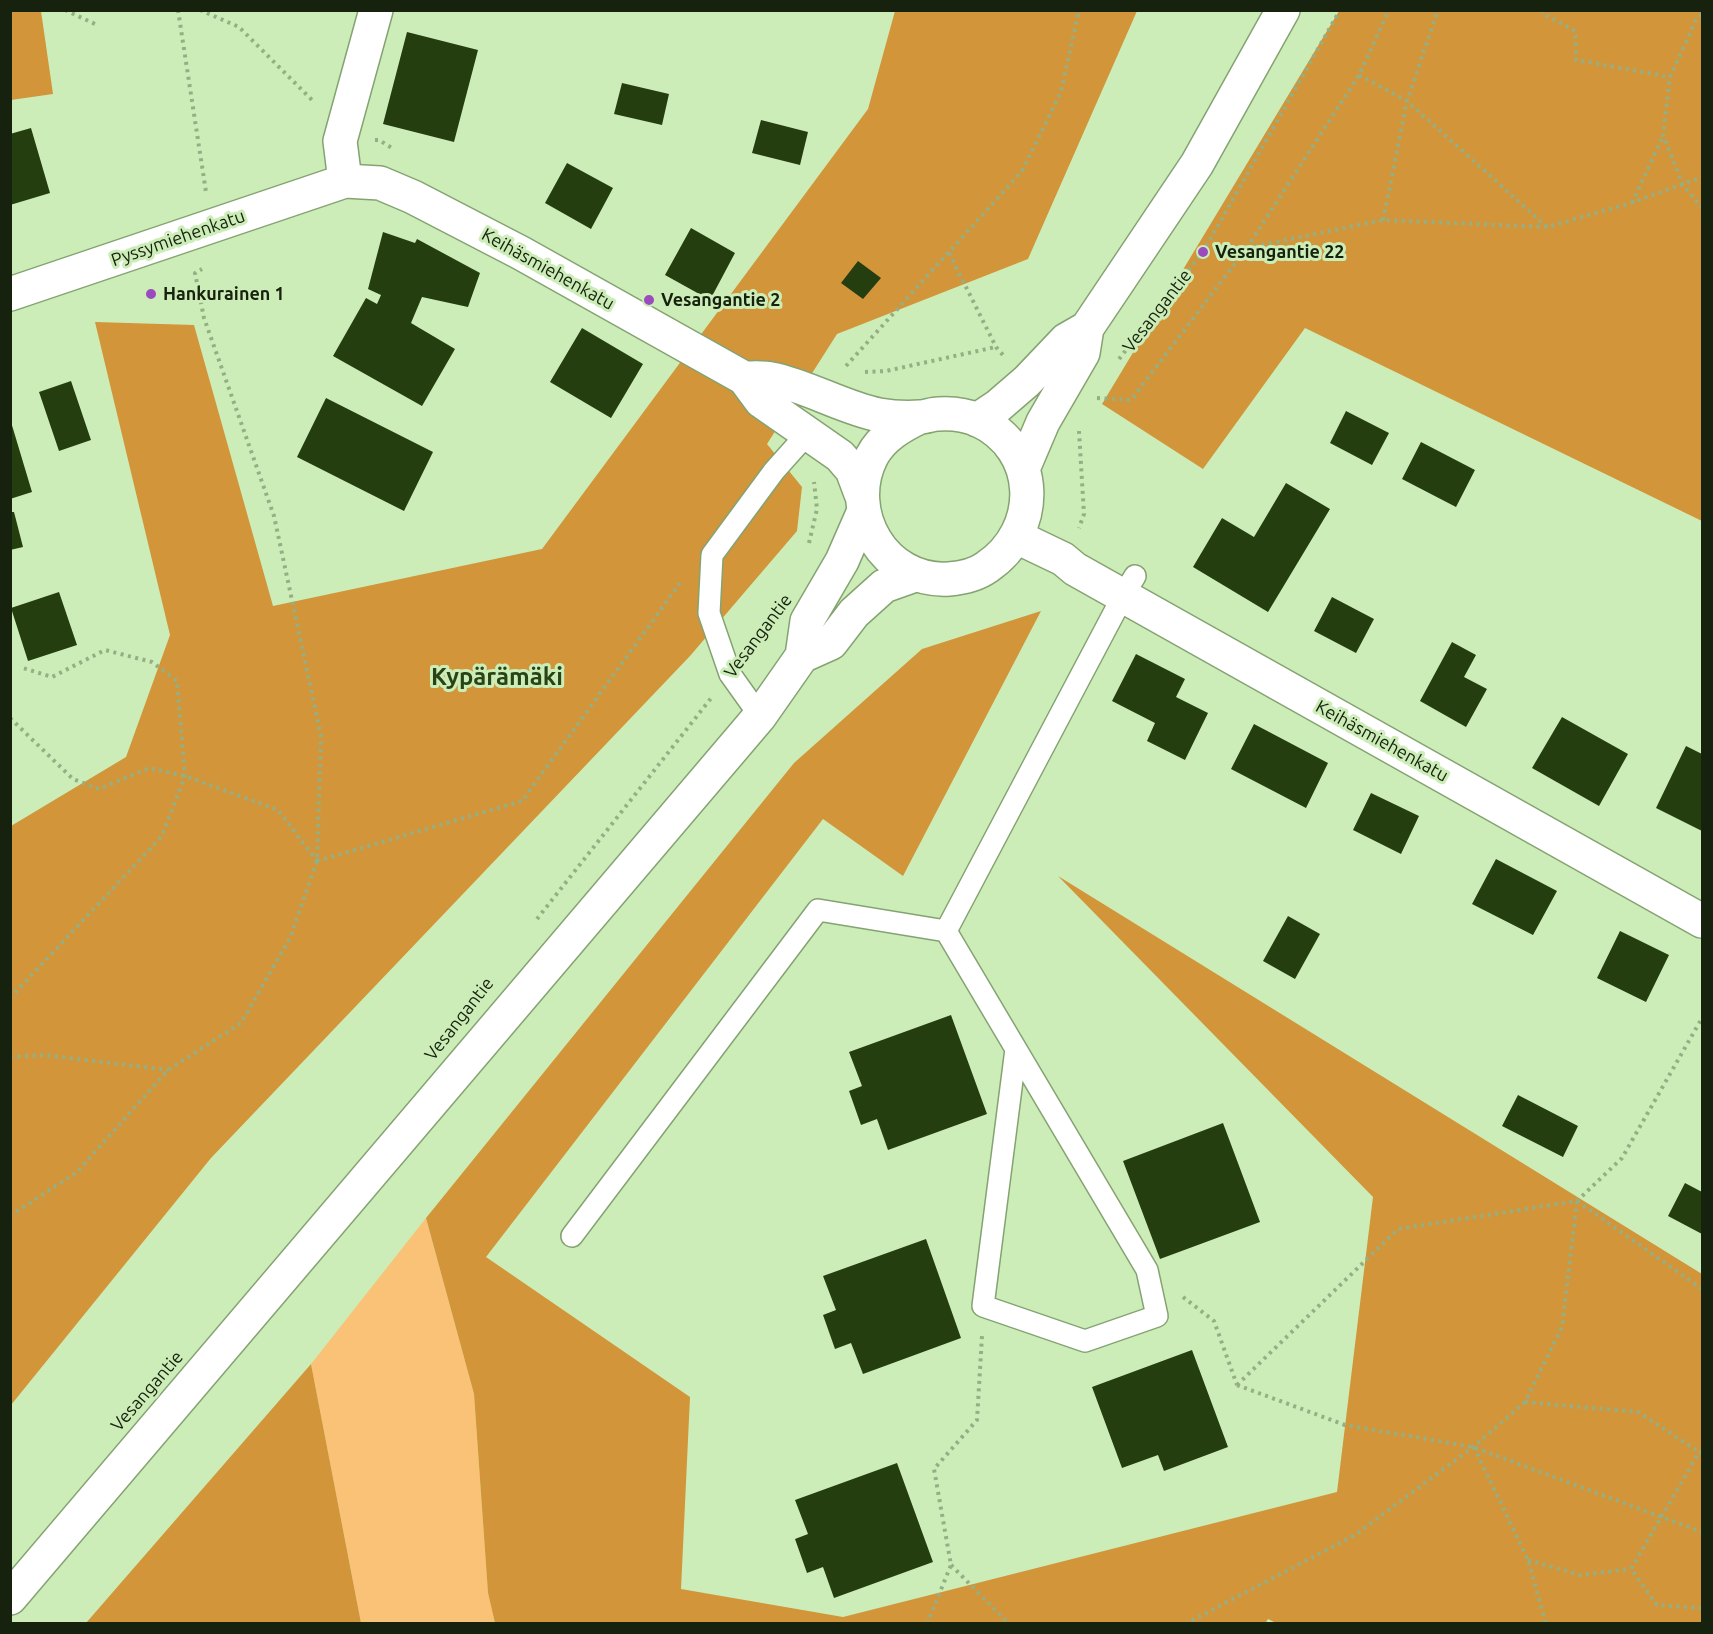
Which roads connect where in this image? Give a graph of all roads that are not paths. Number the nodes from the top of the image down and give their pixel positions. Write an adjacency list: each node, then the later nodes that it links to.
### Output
1 (375, 10): 3 (street)
2 (1283, 10): 5 (street)
3 (345, 182): 4 (street, Pyssymiehenkatu); 6 (street, Keihäsmiehenkatu)
4 (10, 294)
5 (1087, 328): 8 (street); 10 (street)
6 (744, 378): 7 (street, Keihäsmiehenkatu); 9 (street, Keihäsmiehenkatu)
7 (920, 417): 8 (street); 11 (street)
8 (977, 420): 10 (street)
9 (798, 444): 11 (street, Keihäsmiehenkatu); 16 (lane)
10 (1023, 469): 12 (street)
11 (862, 503): 13 (street); 15 (street, Vesangantie)
12 (1017, 537): 13 (street); 14 (street, Keihäsmiehenkatu)
13 (915, 574): 15 (street)
14 (1129, 586): 17 (street, Keihäsmiehenkatu); 18 (lane)
15 (802, 656): 16 (street, Vesangantie)
16 (760, 716): 21 (street, Vesangantie)
17 (1702, 921)
18 (946, 931): 19 (lane); 20 (lane)
19 (1016, 1048): 19 (lane)
20 (572, 1236)
21 (10, 1598)

